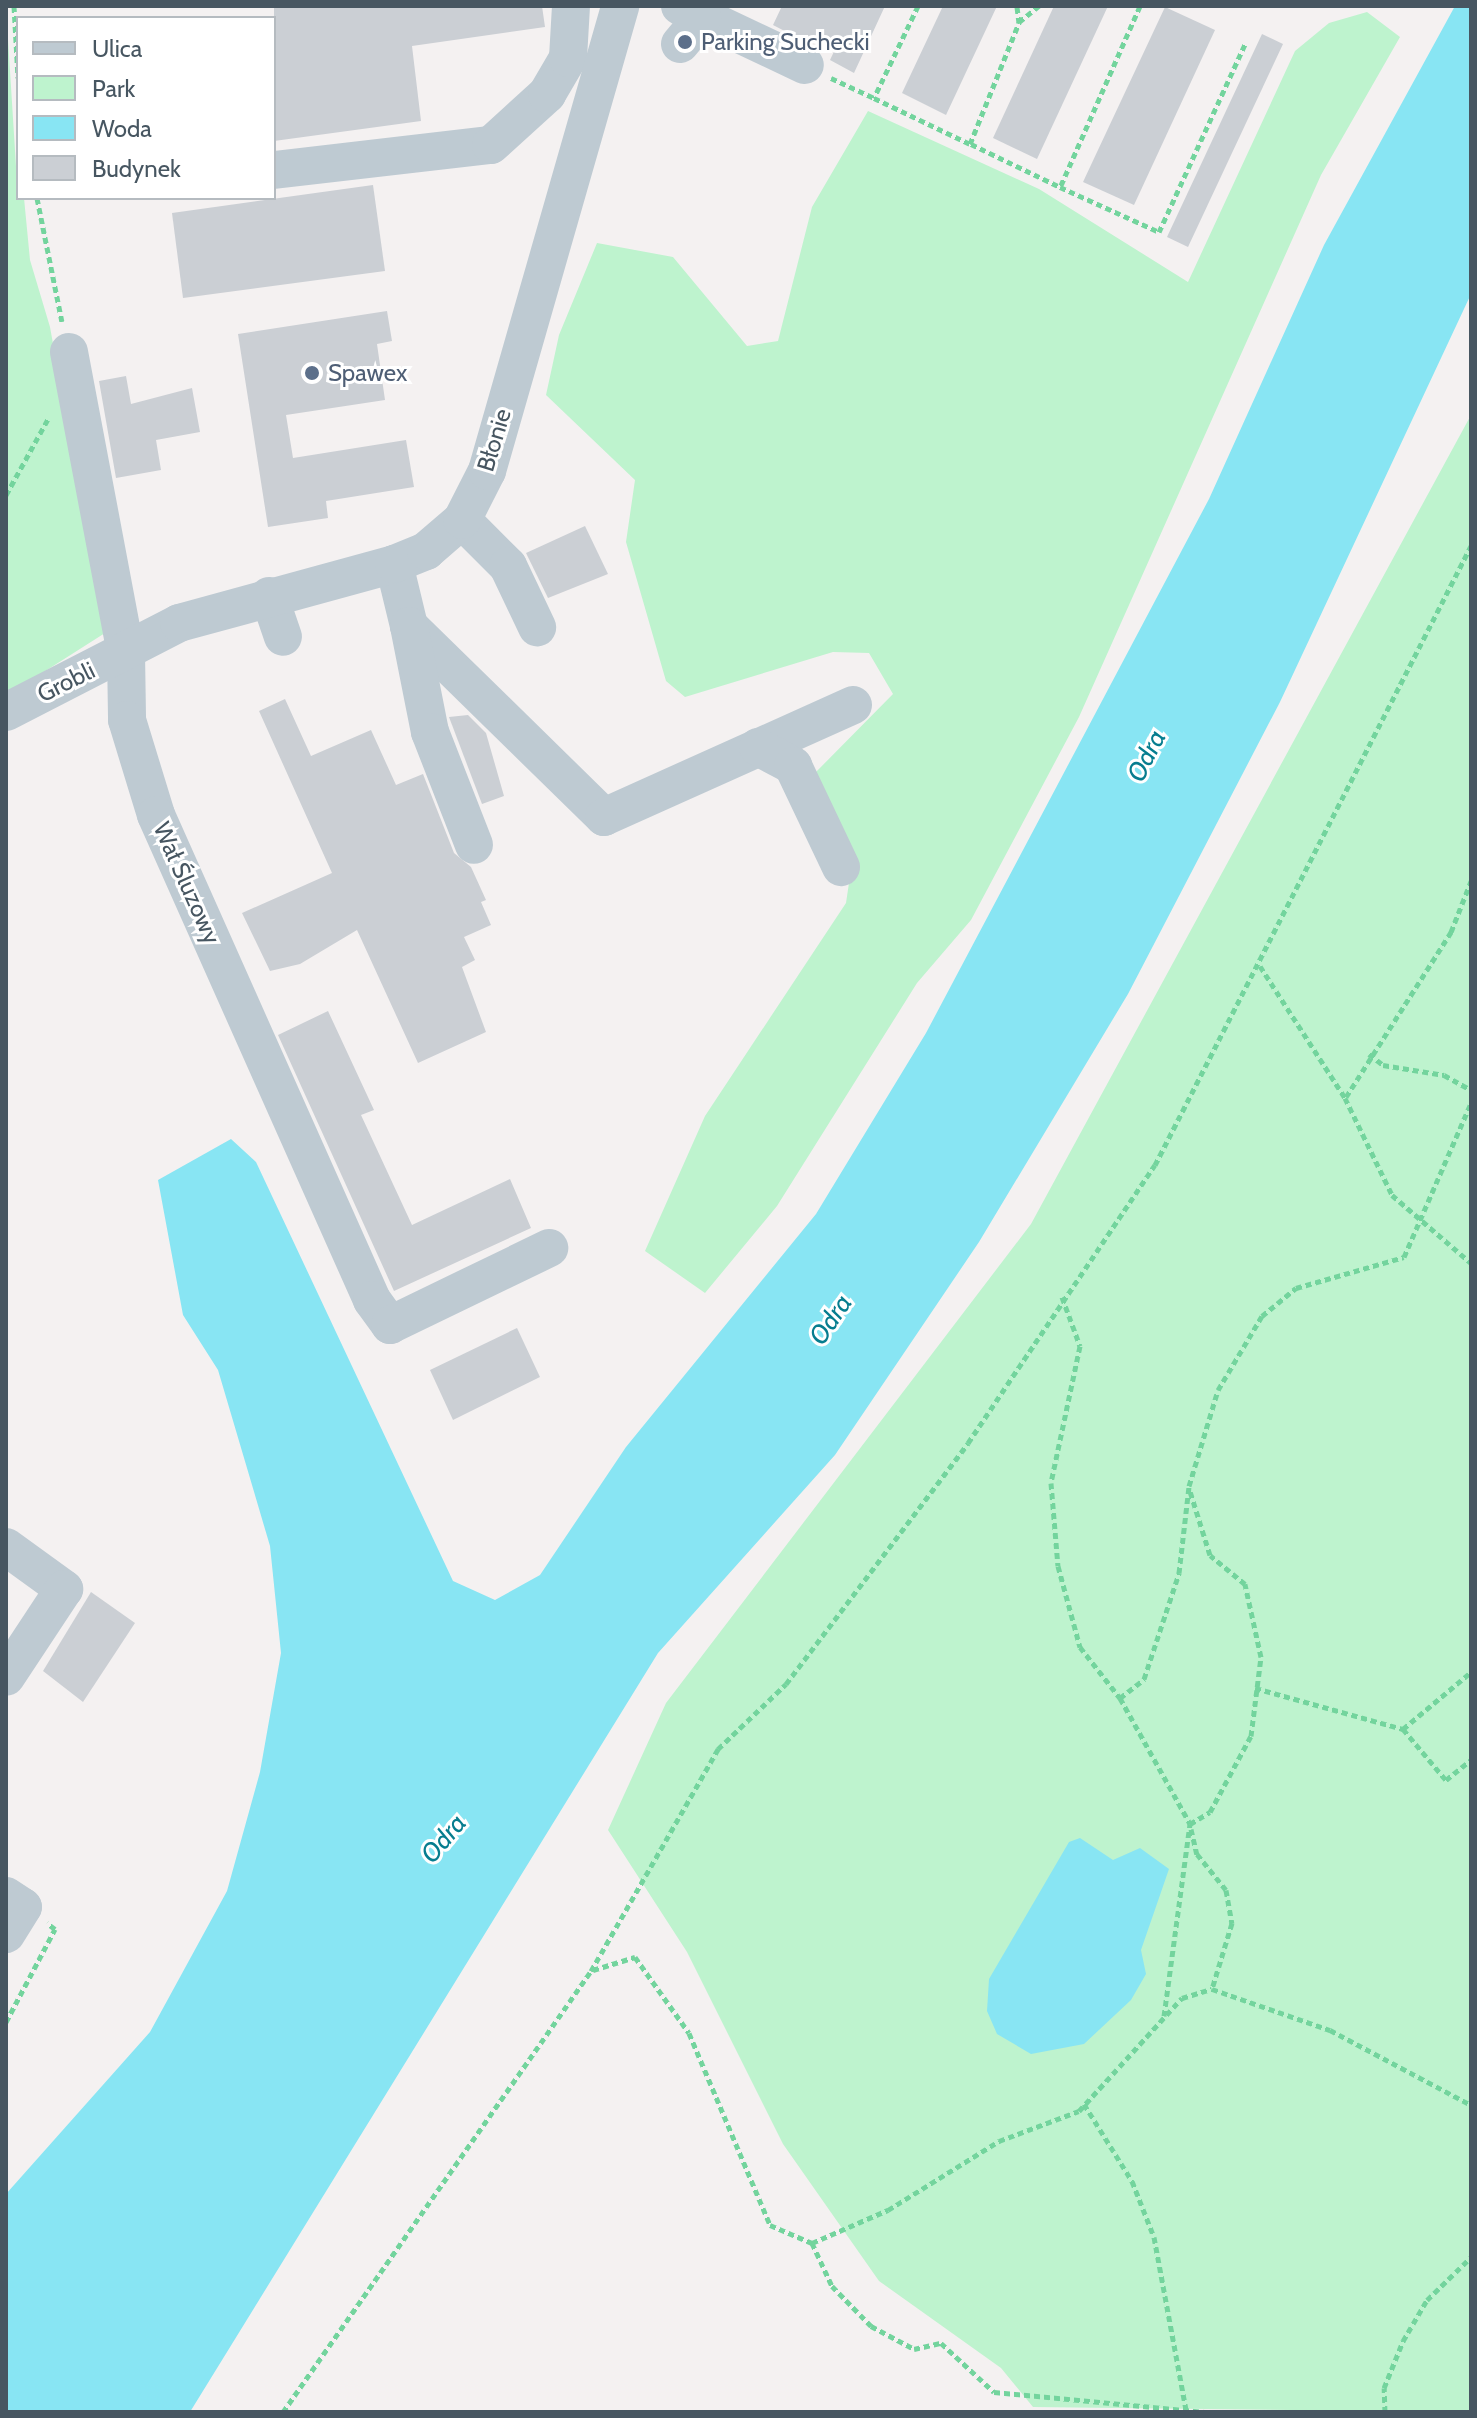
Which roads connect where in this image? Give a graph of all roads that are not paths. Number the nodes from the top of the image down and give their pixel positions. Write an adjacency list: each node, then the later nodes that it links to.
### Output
1 (571, 6): 5 (street)
2 (620, 6): 7 (street, Błonie)
3 (688, 22): 4 (street)
4 (805, 65)
5 (276, 170)
6 (69, 352): 13 (street, Wał Śluzowy)
7 (462, 520): 8 (street, Błonie); 11 (street)
8 (394, 564): 9 (street, Błonie); 10 (street)
9 (269, 596): 12 (street); 13 (street, Błonie)
10 (409, 626): 16 (street); 17 (street)
11 (537, 627)
12 (283, 637)
13 (126, 653): 15 (street, Grobli); 19 (street, Wał Śluzowy)
14 (853, 705): 16 (street)
15 (6, 712)
16 (758, 747): 18 (street)
17 (474, 845)
18 (841, 867)
19 (549, 1248)
20 (6, 1547): 21 (street)
21 (6, 1677)

